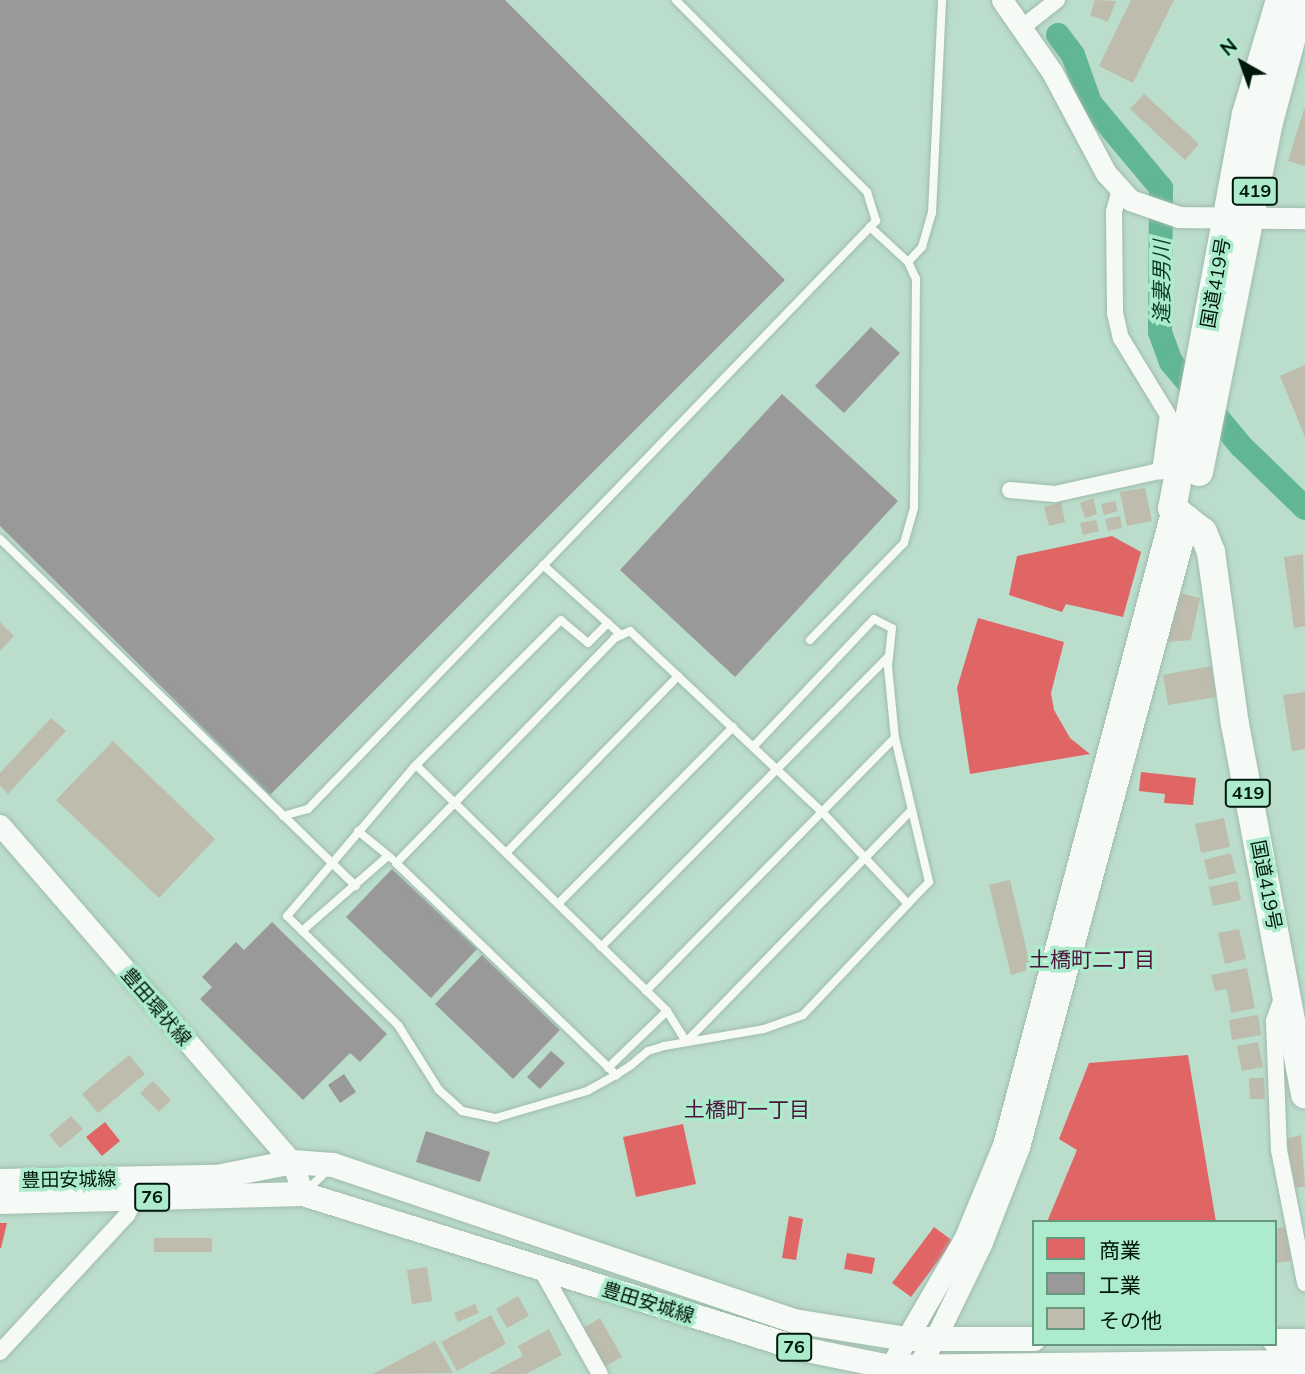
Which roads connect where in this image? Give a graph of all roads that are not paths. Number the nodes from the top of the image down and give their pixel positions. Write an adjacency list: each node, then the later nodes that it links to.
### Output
1 (676, 0): 11 (lane)
2 (942, 0): 12 (lane)
3 (1002, 0): 7 (street)
4 (1057, 0): 7 (street)
5 (1280, 0): 9 (highway, 国道419号 / 419)
6 (1302, 0): 9 (highway, 国道419号 / 419)
7 (1024, 26): 8 (street)
8 (1125, 197): 9 (street); 14 (street)
9 (1239, 215): 10 (street); 13 (highway, 国道419号 / 419)
10 (1305, 218)
11 (870, 227): 12 (lane); 18 (lane)
12 (908, 262): 21 (lane)
13 (1200, 426): 14 (highway, 国道419号 / 419); 16 (highway, 国道419号 / 419)
14 (1171, 471): 15 (street); 16 (highway, 国道419号 / 419)
15 (1010, 490)
16 (1181, 512): 47 (highway, 国道419号 / 419); 62 (street); 63 (street)
17 (0, 539): 34 (lane)
18 (543, 565): 19 (lane); 34 (lane)
19 (608, 624): 20 (lane); 22 (lane)
20 (621, 635): 23 (lane); 25 (lane)
21 (810, 640)
22 (588, 643): 23 (lane); 29 (lane)
23 (598, 655): 31 (lane)
24 (889, 656): 27 (lane); 28 (lane); 30 (lane)
25 (678, 676): 26 (lane); 37 (lane)
26 (733, 727): 28 (lane); 43 (lane)
27 (895, 738): 32 (lane); 33 (lane)
28 (753, 747): 30 (lane)
29 (415, 766): 31 (lane); 36 (lane)
30 (776, 768): 33 (lane); 46 (lane)
31 (454, 803): 37 (lane); 41 (lane)
32 (912, 810): 39 (lane); 44 (lane)
33 (823, 813): 39 (lane); 48 (lane)
34 (283, 816): 40 (lane)
35 (0, 825): 54 (street, 豊田環状線)
36 (358, 831): 38 (lane); 40 (lane)
37 (506, 853): 43 (lane)
38 (388, 856): 41 (lane); 42 (lane)
39 (864, 858): 44 (lane); 50 (lane)
40 (331, 862): 42 (lane); 45 (lane)
41 (396, 863): 51 (lane)
42 (356, 886): 45 (lane)
43 (558, 904): 46 (lane)
44 (908, 904): 50 (lane)
45 (302, 931): 52 (lane)
46 (601, 947): 48 (lane)
47 (1285, 989): 53 (highway, 国道419号 / 419); 61 (street)
48 (646, 991): 49 (lane)
49 (667, 1011): 50 (lane); 51 (lane)
50 (686, 1042): 52 (lane)
51 (608, 1068): 52 (lane)
52 (615, 1075)
53 (1305, 1094)
54 (292, 1162): 55 (main road, 豊田安城線 / 76); 56 (main road, 豊田安城線 / 76); 57 (street, 豊田環状線)
55 (333, 1166): 57 (lane); 62 (main road, 豊田安城線 / 76)
56 (0, 1181)
57 (303, 1194): 58 (main road, 豊田安城線 / 76); 60 (main road, 豊田安城線 / 76)
58 (136, 1198): 59 (main road, 豊田安城線 / 76); 67 (street)
59 (0, 1202)
60 (541, 1269): 69 (main road, 豊田安城線 / 76); 70 (street)
61 (1305, 1283)
62 (907, 1339): 63 (main road, 豊田安城線 / 76); 69 (street)
63 (935, 1339): 64 (main road, 豊田安城線 / 76); 69 (street)
64 (1032, 1339)
65 (1277, 1341): 66 (main road)
66 (1305, 1341)
67 (0, 1352)
68 (1305, 1362): 69 (main road, 豊田安城線 / 76)
69 (901, 1371)
70 (600, 1374)

